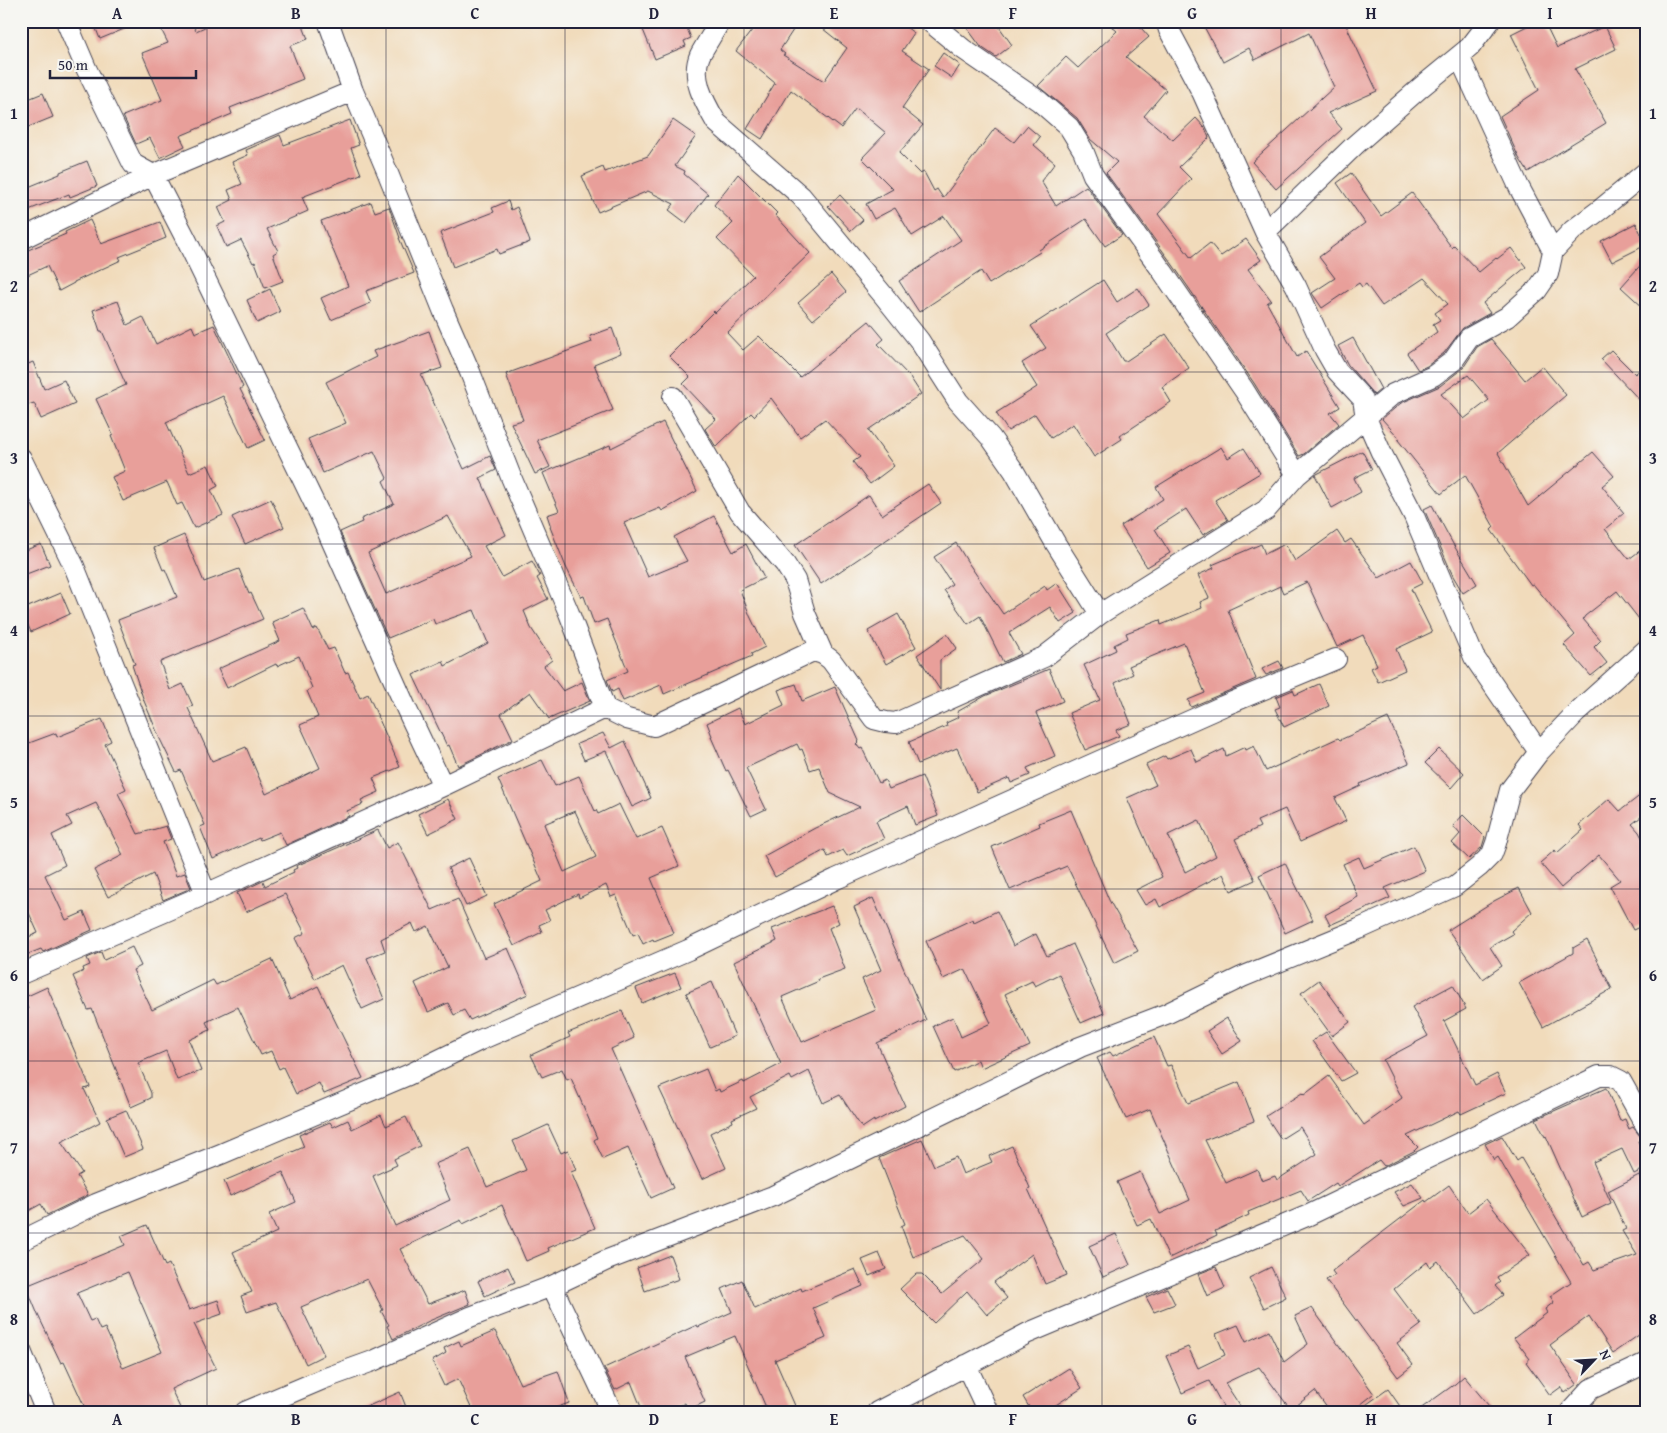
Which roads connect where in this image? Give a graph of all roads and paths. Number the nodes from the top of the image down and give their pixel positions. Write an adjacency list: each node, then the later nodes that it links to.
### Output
1 (66, 21): 10 (street)
2 (328, 21): 8 (street)
3 (720, 21): 18 (street)
4 (929, 21): 17 (street)
5 (1166, 21): 11 (street)
6 (1490, 21): 7 (street)
7 (1459, 56): 11 (street); 13 (street)
8 (353, 91): 10 (street); 22 (street)
9 (1646, 172): 13 (street)
10 (153, 175): 12 (street); 24 (street)
11 (1265, 232): 15 (street)
12 (21, 239)
13 (1553, 251): 15 (street)
14 (673, 398): 20 (street)
15 (1366, 418): 17 (street); 23 (street)
16 (21, 458): 25 (street)
17 (1296, 474): 18 (street)
18 (1100, 614): 20 (street)
19 (1646, 650): 23 (street)
20 (824, 654): 22 (street)
21 (1336, 659): 28 (street)
22 (605, 708): 24 (street)
23 (1539, 752): 29 (street)
24 (443, 786): 25 (street)
25 (206, 894): 26 (street)
26 (21, 974)
27 (1646, 1126): 32 (street)
28 (21, 1241)
29 (552, 1286): 34 (street); 35 (street)
30 (21, 1351): 33 (street)
31 (1646, 1363): 38 (street)
32 (966, 1365): 36 (street); 37 (street)
33 (46, 1412)
34 (245, 1412)
35 (612, 1412)
36 (877, 1412)
37 (988, 1412)
38 (1570, 1412)

